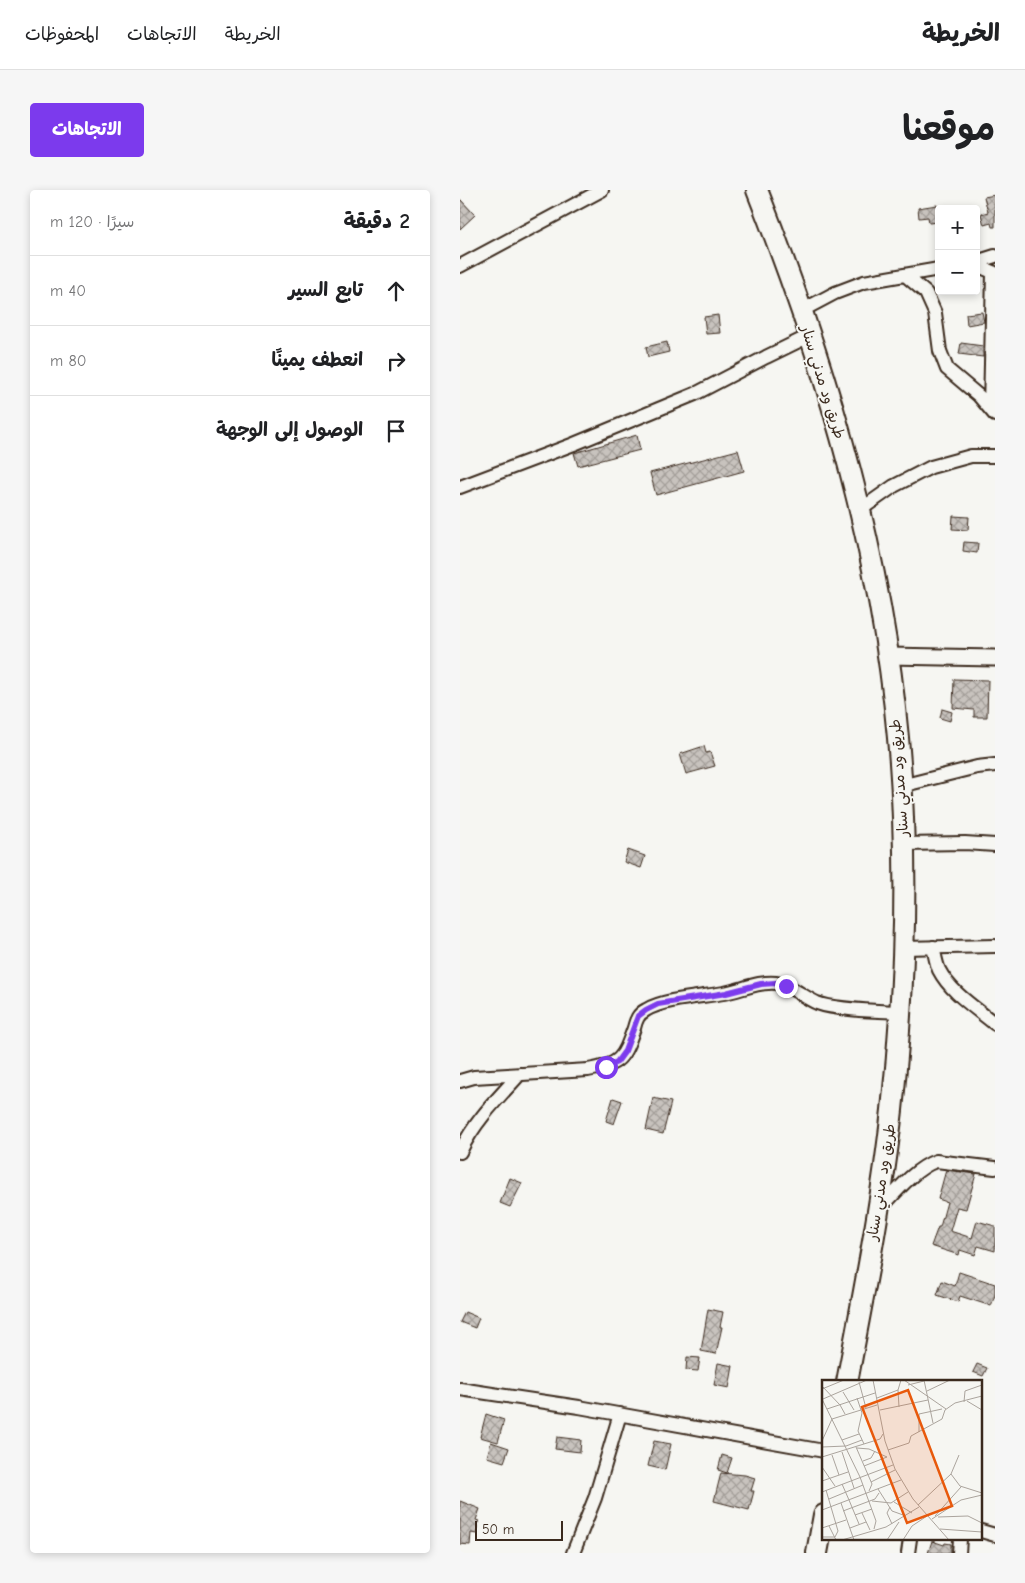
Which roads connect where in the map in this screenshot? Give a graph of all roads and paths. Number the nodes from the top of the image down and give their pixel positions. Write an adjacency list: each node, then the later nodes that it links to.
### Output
1 (602, 190): 6 (street)
2 (758, 190): 10 (highway, طريق ود مدني سنار)
3 (995, 256): 4 (street)
4 (980, 262)
5 (980, 265): 8 (street)
6 (460, 266)
7 (935, 270): 9 (street)
8 (994, 272): 12 (street)
9 (905, 275): 10 (street); 12 (street)
10 (801, 311): 11 (highway, طريق ود مدني سنار)
11 (810, 336): 14 (street); 15 (highway, طريق ود مدني سنار)
12 (993, 412)
13 (995, 456): 15 (street)
14 (460, 487)
15 (860, 510): 16 (highway, طريق ود مدني سنار)
16 (888, 656): 17 (street); 19 (highway, طريق ود مدني سنار)
17 (995, 658)
18 (995, 765): 19 (street)
19 (901, 786): 20 (highway, طريق ود مدني سنار)
20 (904, 844): 21 (street); 24 (highway, طريق ود مدني سنار)
21 (995, 845)
22 (995, 946): 23 (street)
23 (933, 947): 24 (street); 26 (street)
24 (903, 948): 25 (highway, طريق ود مدني سنار)
25 (900, 1012): 27 (street); 31 (highway, طريق ود مدني سنار)
26 (995, 1024)
27 (520, 1074): 28 (street); 29 (street)
28 (460, 1080)
29 (460, 1152)
30 (995, 1168): 31 (street)
31 (877, 1213): 32 (highway, طريق ود مدني سنار)
32 (848, 1380)
33 (460, 1389): 34 (street)
34 (620, 1414): 35 (street); 41 (street)
35 (822, 1450)
36 (822, 1526): 42 (highway)
37 (982, 1531): 38 (street)
38 (995, 1535)
39 (910, 1540): 43 (street)
40 (960, 1540): 44 (street)
41 (573, 1553)
42 (817, 1553)
43 (908, 1553)
44 (959, 1553)

